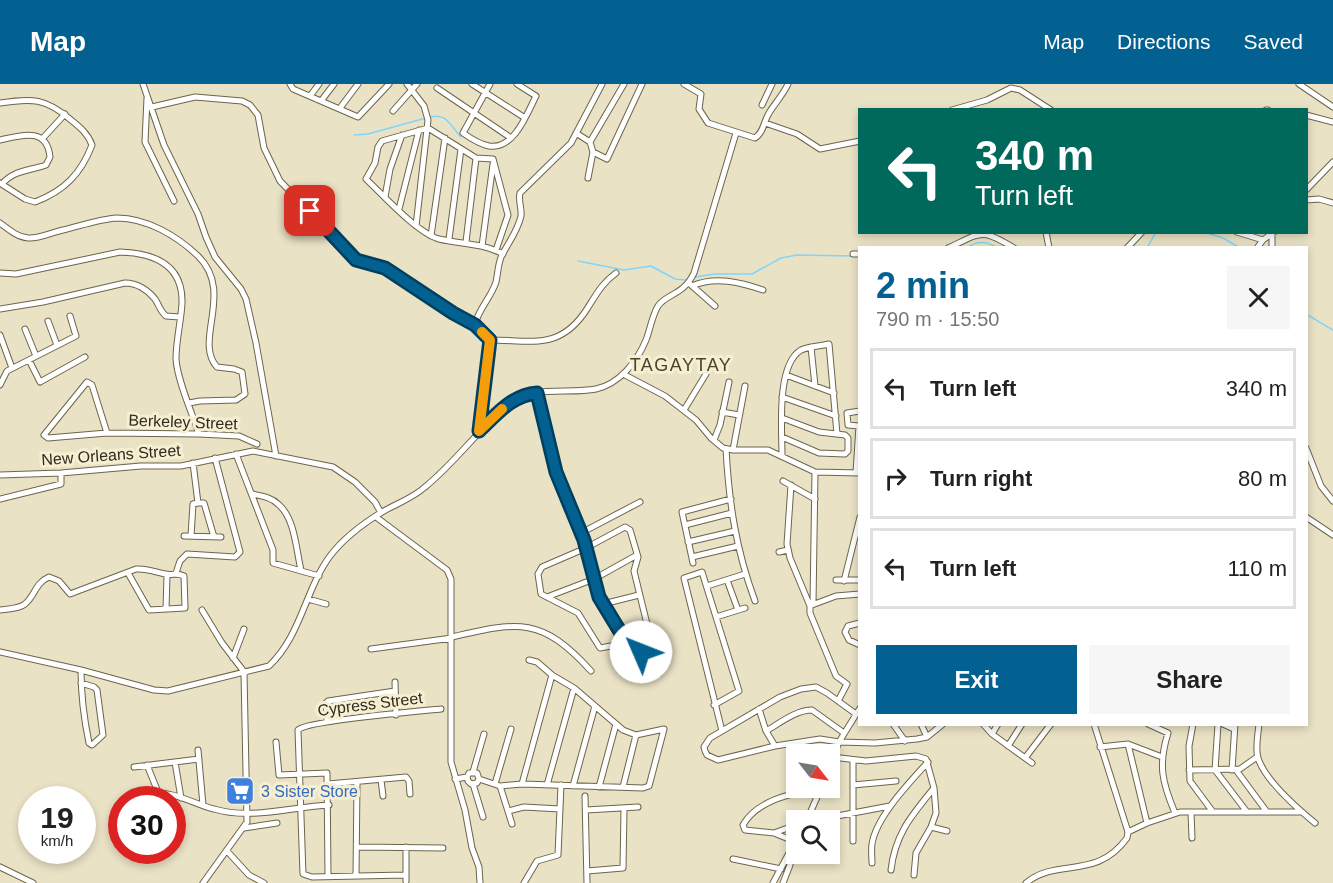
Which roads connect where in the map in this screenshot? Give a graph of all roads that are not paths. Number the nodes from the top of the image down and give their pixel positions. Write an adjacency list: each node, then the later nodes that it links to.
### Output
1 (143, 84): 25 (street)
2 (290, 84): 22 (street)
3 (304, 84): 22 (street)
4 (319, 84): 24 (street)
5 (334, 84): 26 (street)
6 (358, 84): 31 (street)
7 (389, 84): 31 (street)
8 (407, 84): 21 (street)
9 (417, 84): 21 (street)
10 (472, 84): 23 (street)
11 (490, 84): 23 (street)
12 (517, 84): 38 (street)
13 (602, 84): 43 (street)
14 (624, 84): 51 (street)
15 (642, 84): 53 (street)
16 (684, 84): 44 (street)
17 (772, 84): 28 (street)
18 (788, 84): 39 (street)
19 (1299, 84): 30 (street)
20 (437, 88): 35 (street)
21 (411, 90): 34 (street); 41 (street)
22 (299, 92): 24 (street)
23 (485, 92): 35 (street); 38 (street)
24 (310, 96): 26 (street)
25 (148, 97): 29 (street); 62 (street)
26 (321, 101): 31 (street)
27 (0, 103): 36 (street)
28 (762, 105)
29 (152, 107): 92 (street); 131 (street)
30 (1333, 107)
31 (340, 108)
32 (959, 108): 33 (street)
33 (1048, 108)
34 (393, 111)
35 (473, 113): 48 (street); 48 (street)
36 (65, 114): 46 (street); 58 (street)
37 (1308, 116): 40 (street)
38 (525, 118): 48 (street)
39 (765, 123): 44 (street); 50 (street)
40 (1333, 123)
41 (428, 128): 42 (street); 47 (street); 66 (street)
42 (419, 130): 45 (street); 64 (street)
43 (576, 133): 51 (street); 82 (street)
44 (736, 133): 85 (street)
45 (402, 135): 60 (street); 60 (street)
46 (43, 138): 49 (street); 58 (street)
47 (445, 138): 52 (street); 72 (street)
48 (511, 138)
49 (0, 140)
50 (858, 141)
51 (590, 142): 53 (street)
52 (460, 149): 54 (street); 73 (street)
53 (592, 153): 57 (street)
54 (476, 158): 55 (street); 75 (street)
55 (493, 159): 76 (street); 81 (street)
56 (1333, 162): 59 (street)
57 (588, 178)
58 (1, 184)
59 (1308, 188)
60 (385, 197): 64 (street)
61 (1308, 200): 63 (street)
62 (174, 201)
63 (1333, 203)
64 (399, 209): 66 (street)
65 (0, 223): 112 (street)
66 (416, 226): 72 (street)
67 (980, 234): 77 (street)
68 (986, 234): 78 (street)
69 (1140, 234): 79 (street)
70 (1244, 234): 74 (street)
71 (1273, 234): 74 (street)
72 (431, 236): 73 (street)
73 (449, 239): 75 (street)
74 (1263, 240): 80 (street)
75 (466, 242): 76 (street)
76 (482, 246): 81 (street)
77 (953, 246)
78 (1011, 246)
79 (1129, 246)
80 (1258, 246)
81 (496, 250): 82 (street)
82 (503, 254): 92 (street)
83 (0, 273): 90 (street)
84 (616, 273): 95 (street)
85 (690, 284): 86 (street); 87 (street); 102 (street)
86 (763, 290)
87 (715, 306)
88 (0, 309): 90 (street)
89 (70, 316): 96 (street)
90 (180, 317): 112 (street)
91 (48, 321): 96 (street)
92 (475, 325): 95 (street)
93 (25, 329): 98 (street)
94 (0, 335): 101 (street)
95 (490, 340): 120 (street)
96 (57, 345): 98 (street)
97 (811, 347): 104 (street); 108 (street); 110 (street)
98 (36, 356): 100 (street)
99 (85, 357): 100 (street)
100 (28, 360): 101 (street)
101 (12, 368): 106 (street)
102 (623, 374): 109 (street); 113 (street)
103 (706, 374): 113 (street)
104 (786, 375): 108 (street); 111 (street)
105 (729, 382): 115 (street)
106 (0, 385)
107 (745, 386): 116 (street)
108 (815, 386): 110 (street)
109 (537, 393): 120 (street); 153 (street)
110 (834, 393): 117 (street)
111 (782, 397): 117 (street); 118 (street)
112 (189, 404): 122 (street)
113 (684, 410): 125 (street)
114 (858, 411): 119 (street)
115 (722, 412): 116 (street); 125 (street)
116 (739, 415): 127 (street)
117 (836, 416): 123 (street)
118 (782, 418): 123 (street); 124 (street)
119 (858, 426)
120 (479, 431): 148 (street)
121 (107, 433): 121 (street, Berkeley Street); 122 (street, Berkeley Street)
122 (199, 434): 126 (street, Berkeley Street)
123 (837, 434): 124 (street)
124 (782, 436): 130 (street)
125 (714, 440): 127 (street)
126 (257, 444)
127 (730, 449): 130 (street); 142 (street)
128 (1308, 453): 144 (street)
129 (236, 454): 131 (street, New Orleans Street); 132 (street, New Orleans Street); 140 (street)
130 (782, 455): 134 (street)
131 (276, 456): 148 (street, New Orleans Street)
132 (215, 458): 133 (street, New Orleans Street); 167 (street)
133 (193, 463): 135 (street, New Orleans Street); 146 (street)
134 (816, 472): 136 (street); 143 (street)
135 (62, 473): 137 (street, New Orleans Street); 141 (street)
136 (858, 473)
137 (0, 475)
138 (783, 481): 139 (street)
139 (791, 485): 143 (street); 162 (street)
140 (252, 494): 165 (street); 165 (street)
141 (0, 499)
142 (731, 499): 147 (street); 150 (street)
143 (815, 499): 184 (street)
144 (1333, 501)
145 (640, 502): 153 (street)
146 (198, 503): 156 (street); 157 (street)
147 (732, 513): 150 (street); 152 (street)
148 (378, 515): 170 (street); 193 (street, New Orleans Street)
149 (1308, 518): 154 (street)
150 (685, 525): 159 (street)
151 (858, 529): 175 (street)
152 (735, 531): 159 (street); 160 (street)
153 (581, 533): 161 (street)
154 (1333, 535)
155 (184, 536): 156 (street)
156 (191, 536): 157 (street)
157 (214, 537): 158 (street)
158 (221, 537)
159 (688, 542): 160 (street)
160 (738, 546): 168 (street)
161 (586, 548): 164 (street); 171 (street); 179 (street)
162 (788, 550): 163 (street); 184 (street)
163 (779, 552)
164 (637, 555): 171 (street); 178 (street)
165 (301, 570): 170 (street)
166 (128, 573): 169 (street); 186 (street); 187 (street)
167 (176, 573): 169 (street); 186 (street)
168 (745, 574): 172 (street); 181 (street)
169 (167, 575): 186 (street)
170 (319, 576): 180 (street)
171 (594, 579): 179 (street); 183 (street)
172 (728, 579): 176 (street); 189 (street)
173 (836, 580): 175 (street)
174 (858, 580): 175 (street)
175 (844, 581)
176 (707, 586): 190 (street); 211 (street)
177 (858, 594): 184 (street)
178 (639, 595): 183 (street); 200 (street)
179 (547, 597): 194 (street)
180 (308, 599): 182 (street); 203 (street)
181 (755, 601)
182 (326, 604)
183 (603, 604): 194 (street)
184 (812, 605): 210 (street)
185 (745, 608): 189 (street)
186 (166, 609)
187 (0, 610)
188 (202, 610): 198 (street)
189 (738, 610): 190 (street)
190 (716, 617): 211 (street)
191 (858, 624): 195 (street)
192 (244, 629): 198 (street)
193 (452, 638): 196 (street); 202 (street); 265 (street, New Orleans Street)
194 (627, 643): 200 (street)
195 (858, 644)
196 (371, 650)
197 (0, 652): 201 (street)
198 (233, 658): 203 (street)
199 (529, 660): 205 (street)
200 (655, 661): 204 (street)
201 (81, 670): 203 (street); 207 (street)
202 (591, 671)
203 (245, 673): 304 (street)
204 (659, 673)
205 (552, 675): 208 (street); 272 (street)
206 (394, 682): 209 (street)
207 (81, 683): 207 (street)
208 (574, 688): 212 (street); 274 (street)
209 (395, 691): 216 (street); 217 (street)
210 (838, 700): 214 (street); 215 (street)
211 (714, 705): 233 (street)
212 (595, 706): 218 (street); 279 (street)
213 (441, 709): 216 (street, Cypress Street)
214 (759, 710): 233 (street); 234 (street)
215 (858, 711): 235 (street)
216 (396, 715): 217 (street, Cypress Street)
217 (327, 722): 263 (street, Cypress Street)
218 (616, 724): 238 (street); 280 (street)
219 (894, 726): 240 (street)
220 (922, 726): 239 (street)
221 (941, 726): 239 (street)
222 (985, 726): 237 (street)
223 (997, 726): 237 (street)
224 (1021, 726): 245 (street)
225 (1049, 726): 251 (street)
226 (1095, 726): 246 (street)
227 (1193, 726): 259 (street)
228 (1218, 726): 260 (street)
229 (1259, 726): 249 (street)
230 (1160, 727): 248 (street)
231 (1234, 727): 261 (street)
232 (511, 729): 273 (street)
233 (722, 731): 244 (street)
234 (766, 731): 235 (street); 244 (street)
235 (844, 733): 242 (street)
236 (484, 734): 262 (street)
237 (992, 734): 245 (street)
238 (636, 735): 281 (street); 281 (street)
239 (927, 737): 240 (street)
240 (904, 741): 242 (street)
241 (276, 742): 263 (street)
242 (838, 742): 244 (street)
243 (1128, 744): 246 (street); 248 (street); 308 (street)
244 (775, 746)
245 (1008, 746): 251 (street)
246 (1101, 747): 315 (street)
247 (198, 750): 252 (street)
248 (1162, 757): 303 (street)
249 (1257, 757): 261 (street); 301 (street)
250 (840, 758): 253 (street)
251 (1025, 758): 256 (street)
252 (199, 759): 254 (street); 288 (street)
253 (853, 760): 255 (street); 276 (street)
254 (175, 762): 257 (street); 278 (street)
255 (928, 762): 282 (street); 290 (street)
256 (1032, 763)
257 (147, 765): 258 (street); 277 (street)
258 (134, 767)
259 (1189, 770): 260 (street); 298 (street)
260 (1215, 770): 261 (street); 299 (street)
261 (1234, 770): 300 (street)
262 (473, 772): 264 (street); 266 (street)
263 (299, 774): 270 (street); 291 (street)
264 (467, 777): 265 (street); 271 (street)
265 (455, 779): 338 (street, New Orleans Street)
266 (479, 779): 271 (street); 273 (street)
267 (381, 780): 269 (street); 283 (street); 284 (street)
268 (896, 781): 276 (street)
269 (357, 782): 270 (street); 320 (street)
270 (328, 784): 289 (street)
271 (473, 784): 306 (street)
272 (522, 784): 273 (street); 274 (street)
273 (498, 785): 296 (street)
274 (547, 785): 275 (street)
275 (561, 785): 279 (street); 293 (street)
276 (853, 785): 302 (street)
277 (156, 786)
278 (179, 786)
279 (573, 786): 280 (street)
280 (599, 787): 281 (street)
281 (623, 787)
282 (934, 788): 311 (street); 330 (street)
283 (410, 794)
284 (383, 796)
285 (585, 796): 295 (street)
286 (786, 796): 316 (street)
287 (186, 800): 288 (street)
288 (203, 805): 304 (street)
289 (328, 805): 291 (street); 333 (street)
290 (891, 806): 302 (street); 326 (street)
291 (300, 807): 304 (street); 333 (street)
292 (638, 807): 294 (street)
293 (560, 809): 296 (street); 339 (street)
294 (624, 809): 295 (street); 331 (street)
295 (586, 810): 331 (street)
296 (508, 811): 310 (street)
297 (1191, 812): 298 (street); 303 (street); 318 (street)
298 (1213, 812): 299 (street)
299 (1247, 812): 300 (street)
300 (1267, 812): 301 (street)
301 (1302, 812): 309 (street)
302 (854, 813): 305 (street); 319 (street)
303 (1175, 813): 308 (street)
304 (249, 814): 312 (street)
305 (840, 816)
306 (483, 817)
307 (276, 823): 312 (street)
308 (1147, 823): 315 (street)
309 (1316, 823)
310 (512, 824)
311 (931, 827): 314 (street); 332 (street)
312 (244, 828): 323 (street)
313 (786, 829): 316 (street)
314 (946, 831)
315 (1128, 832): 343 (street)
316 (774, 833): 317 (street)
317 (786, 837)
318 (1192, 838)
319 (853, 841)
320 (357, 847): 321 (street); 334 (street)
321 (406, 847): 322 (street); 334 (street)
322 (443, 848)
323 (227, 851): 336 (street); 337 (street)
324 (733, 859): 329 (street)
325 (786, 860): 329 (street)
326 (872, 863)
327 (790, 865): 342 (street)
328 (0, 867): 335 (street)
329 (781, 869): 341 (street)
330 (891, 870)
331 (587, 871): 340 (street)
332 (914, 875)
333 (328, 876): 334 (street)
334 (357, 876)
335 (33, 883)
336 (202, 883)
337 (264, 883)
338 (480, 883)
339 (524, 883)
340 (586, 883)
341 (773, 883)
342 (783, 883)
343 (1026, 883)

